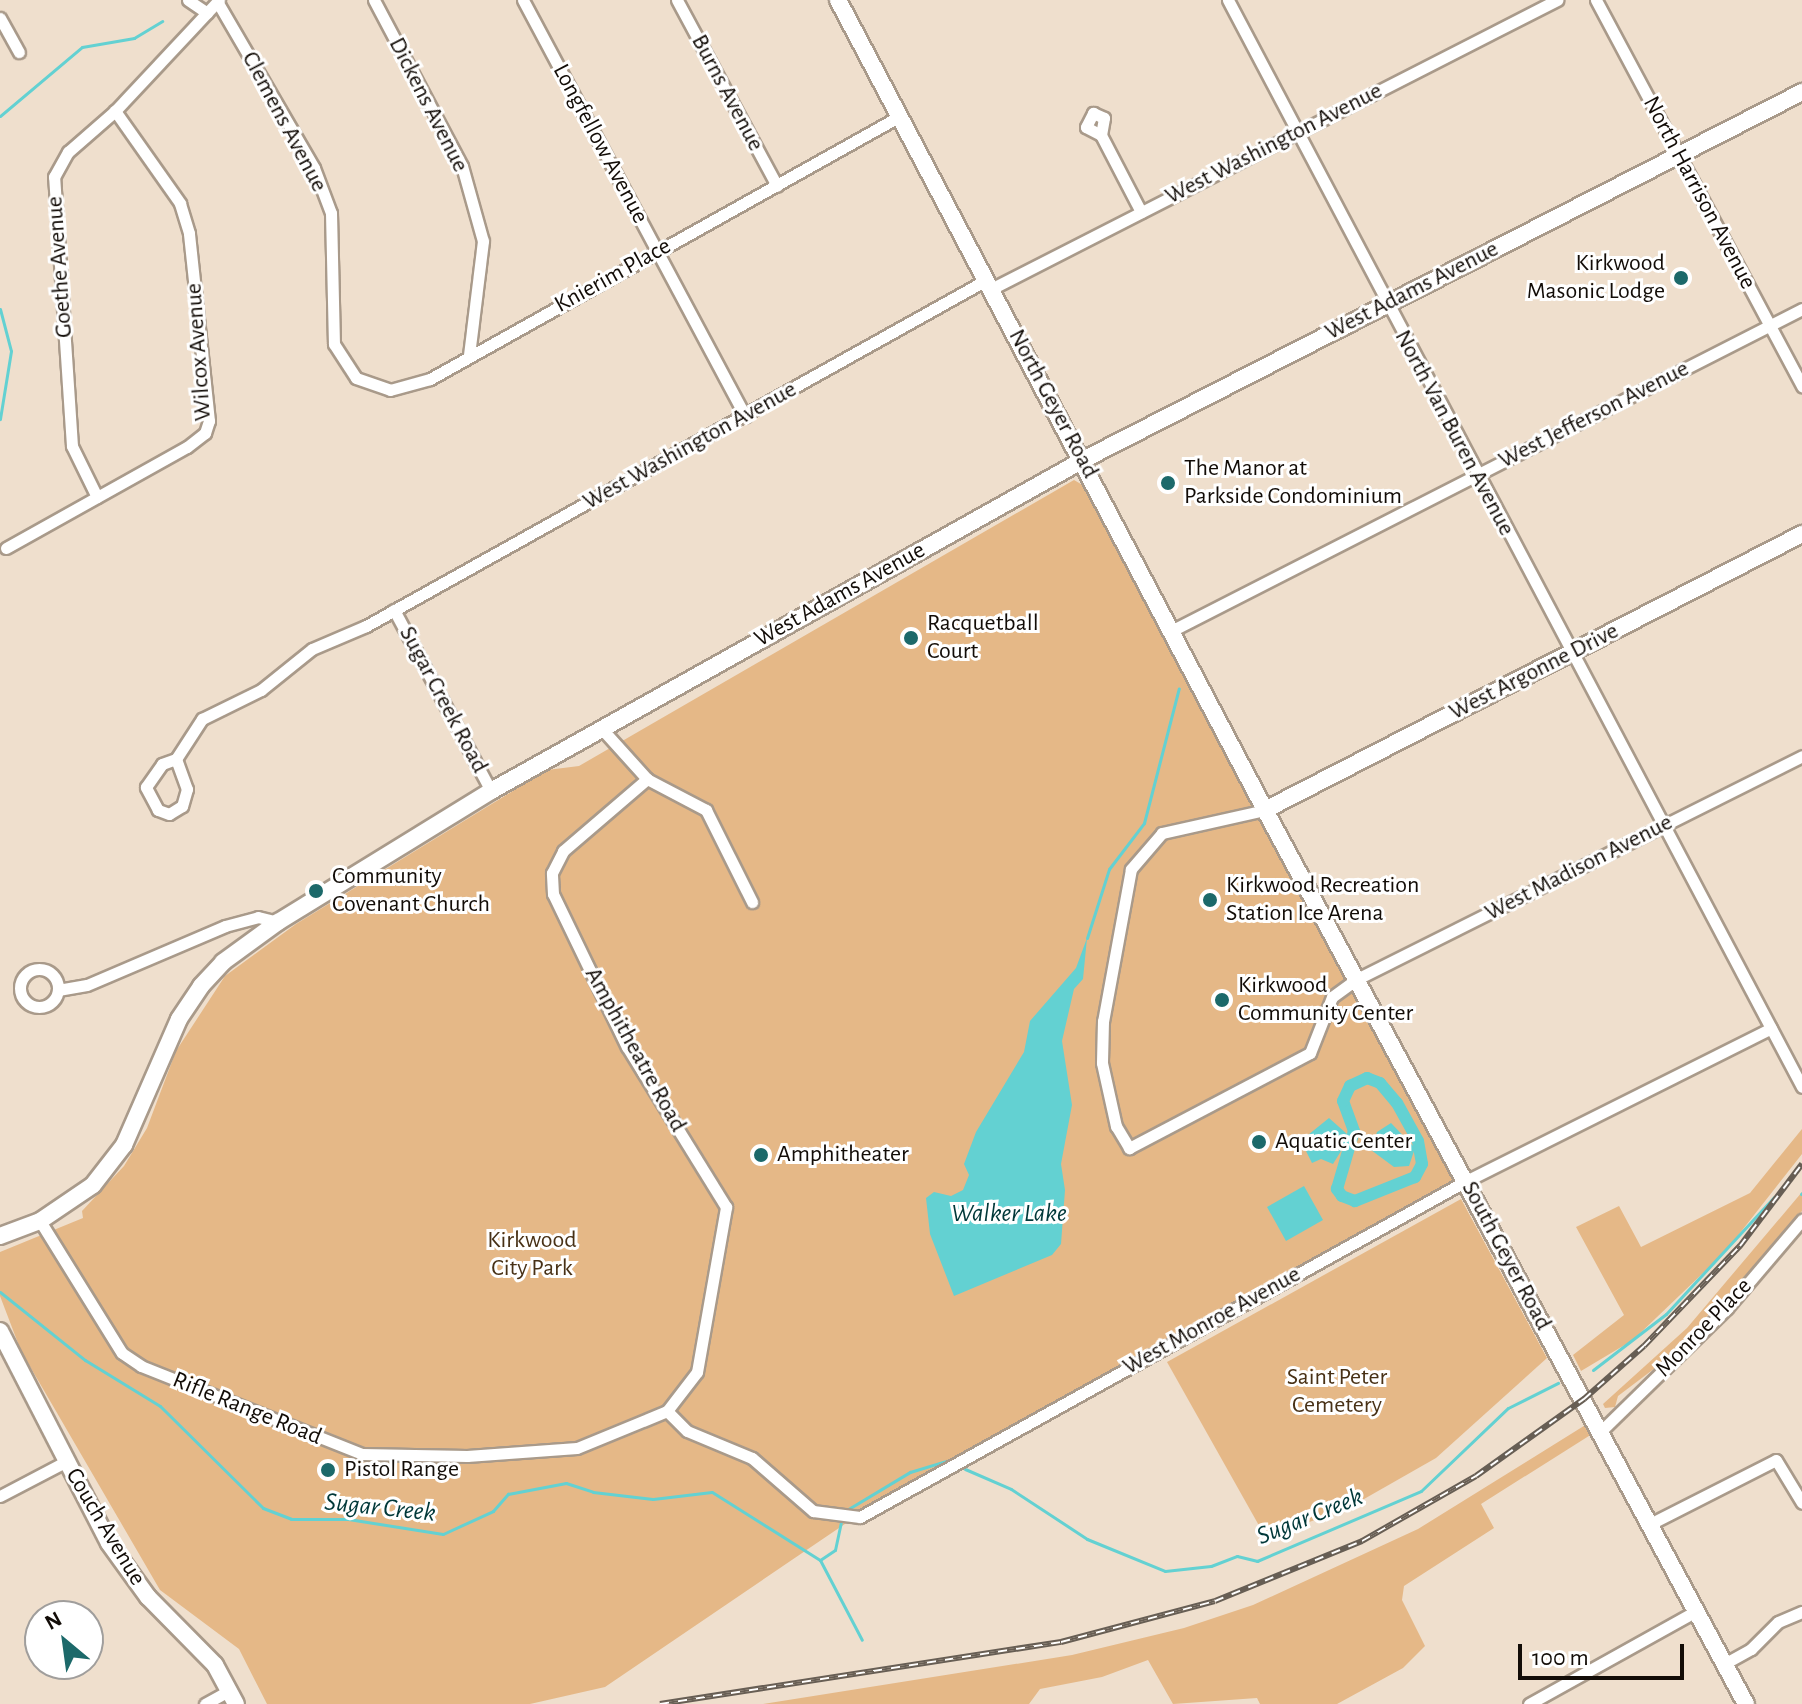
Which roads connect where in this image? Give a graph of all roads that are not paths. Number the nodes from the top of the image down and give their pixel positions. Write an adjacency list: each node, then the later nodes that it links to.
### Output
1 (188, 0): 10 (street)
2 (374, 0): 27 (street, Dickens Avenue)
3 (523, 0): 21 (street, Longfellow Avenue)
4 (677, 0): 19 (street, Burns Avenue)
5 (838, 0): 15 (street, North Geyer Road)
6 (1228, 0): 16 (street, North Van Buren Avenue)
7 (1557, 0): 16 (street, West Washington Avenue)
8 (1596, 0): 18 (street, North Harrison Avenue)
9 (218, 1): 10 (street, Goethe Avenue); 26 (street, Clemens Avenue)
10 (207, 13): 14 (street, Goethe Avenue)
11 (0, 18): 12 (street)
12 (19, 52)
13 (1802, 92): 18 (street, West Adams Avenue)
14 (115, 111): 32 (street, Goethe Avenue); 32 (street, Wilcox Avenue)
15 (900, 116): 19 (street, Knierim Place); 22 (street, North Geyer Road)
16 (1300, 131): 20 (street, West Washington Avenue); 23 (street, North Van Buren Avenue)
17 (1101, 135): 20 (street)
18 (1677, 155): 23 (street, West Adams Avenue); 25 (street, North Harrison Avenue)
19 (777, 186): 21 (street, Knierim Place)
20 (1141, 212): 22 (street, West Washington Avenue)
21 (658, 252): 27 (street, Knierim Place); 29 (street, Longfellow Avenue)
22 (988, 284): 29 (street, West Washington Avenue); 30 (street, North Geyer Road)
23 (1385, 304): 30 (street, West Adams Avenue); 31 (street, North Van Buren Avenue)
24 (1802, 309): 25 (street, West Jefferson Avenue)
25 (1770, 325): 28 (street, North Harrison Avenue); 31 (street, West Jefferson Avenue)
26 (334, 344): 27 (street, Knierim Place)
27 (469, 355)
28 (1802, 386)
29 (745, 416): 35 (street, West Washington Avenue)
30 (1083, 460): 36 (street, North Geyer Road); 38 (street, West Adams Avenue)
31 (1476, 475): 36 (street, West Jefferson Avenue); 37 (street, North Van Buren Avenue)
32 (97, 497): 34 (street, Wilcox Avenue)
33 (1802, 534): 37 (street, West Argonne Drive)
34 (6, 548)
35 (394, 610): 40 (street, West Washington Avenue); 42 (street, Sugar Creek Road)
36 (1173, 630): 43 (street, North Geyer Road)
37 (1572, 653): 43 (street, West Argonne Drive); 44 (street, North Van Buren Avenue)
38 (602, 729): 41 (street); 42 (street, West Adams Avenue)
39 (1802, 756): 44 (street, West Madison Avenue)
40 (176, 759): 40 (street)
41 (647, 779): 45 (street); 56 (street, Amphitheatre Road)
42 (491, 791): 46 (street, West Adams Avenue)
43 (1265, 810): 47 (street, South Geyer Road); 47 (street, West Madison Avenue)
44 (1665, 825): 47 (street, West Madison Avenue); 49 (street, North Van Buren Avenue)
45 (752, 902)
46 (278, 922): 48 (street); 53 (street, West Adams Avenue)
47 (1357, 979): 51 (street, South Geyer Road)
48 (58, 990)
49 (1771, 1028): 50 (street, North Van Buren Avenue); 51 (street, West Monroe Avenue)
50 (1802, 1087)
51 (1466, 1181): 56 (street, West Monroe Avenue); 57 (street, South Geyer Road)
52 (1802, 1220): 57 (street, Monroe Place)
53 (40, 1221): 54 (street, West Adams Avenue); 56 (street, Rifle Range Road)
54 (0, 1236)
55 (0, 1331): 58 (street, Couch Avenue)
56 (667, 1411)
57 (1601, 1431): 61 (street, South Geyer Road)
58 (65, 1462): 59 (street); 65 (street, Couch Avenue)
59 (0, 1496)
60 (1802, 1503): 61 (street)
61 (1650, 1524): 62 (street, South Geyer Road)
62 (1696, 1611): 64 (street, South Geyer Road); 67 (street)
63 (1802, 1612): 64 (street)
64 (1724, 1664): 68 (street, South Geyer Road)
65 (233, 1697): 66 (street)
66 (205, 1704)
67 (1529, 1704)
68 (1746, 1704)

